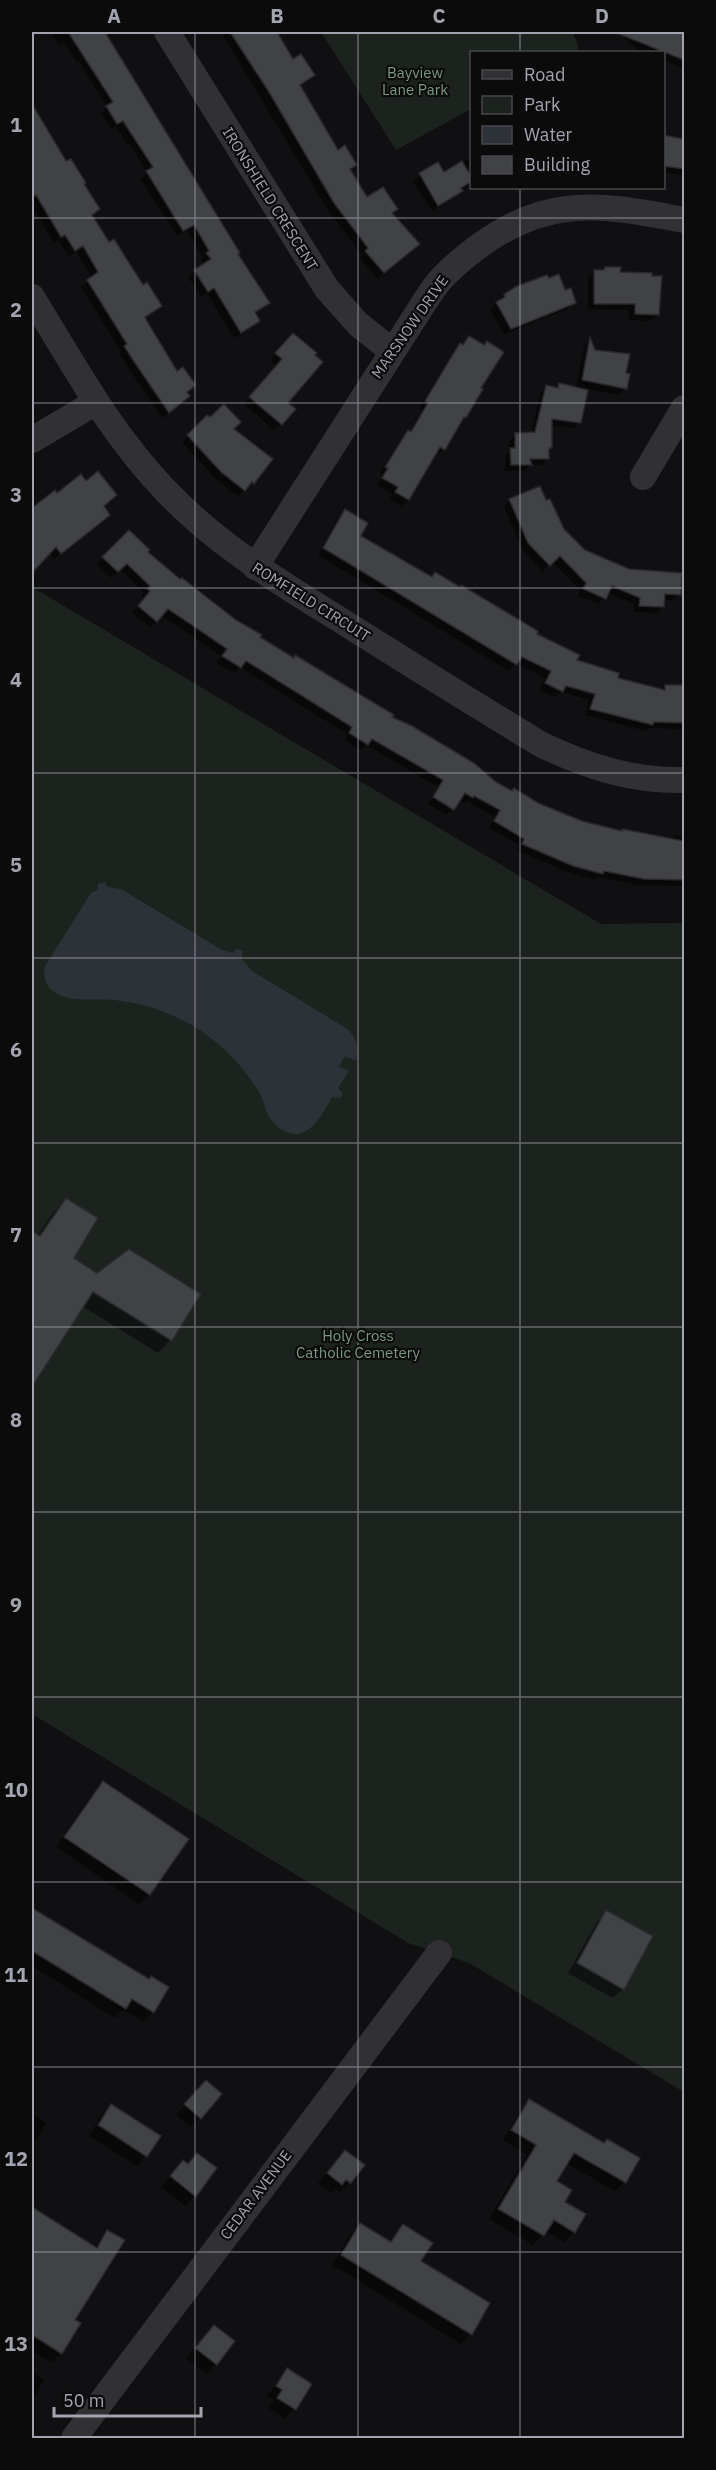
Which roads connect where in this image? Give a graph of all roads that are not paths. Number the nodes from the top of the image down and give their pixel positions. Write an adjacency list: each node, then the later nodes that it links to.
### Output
1 (167, 32): 4 (street, IRONSHIELD CRESCENT)
2 (684, 220): 4 (street, MARSNOW DRIVE)
3 (32, 297): 5 (street, ROMFIELD CIRCUIT)
4 (392, 351): 9 (street, MARSNOW DRIVE)
5 (96, 402): 7 (street); 9 (street, ROMFIELD CIRCUIT)
6 (684, 408): 8 (street)
7 (32, 440)
8 (643, 477)
9 (255, 567): 10 (street, ROMFIELD CIRCUIT)
10 (684, 780)
11 (439, 1953): 12 (street, CEDAR AVENUE)
12 (74, 2439)

